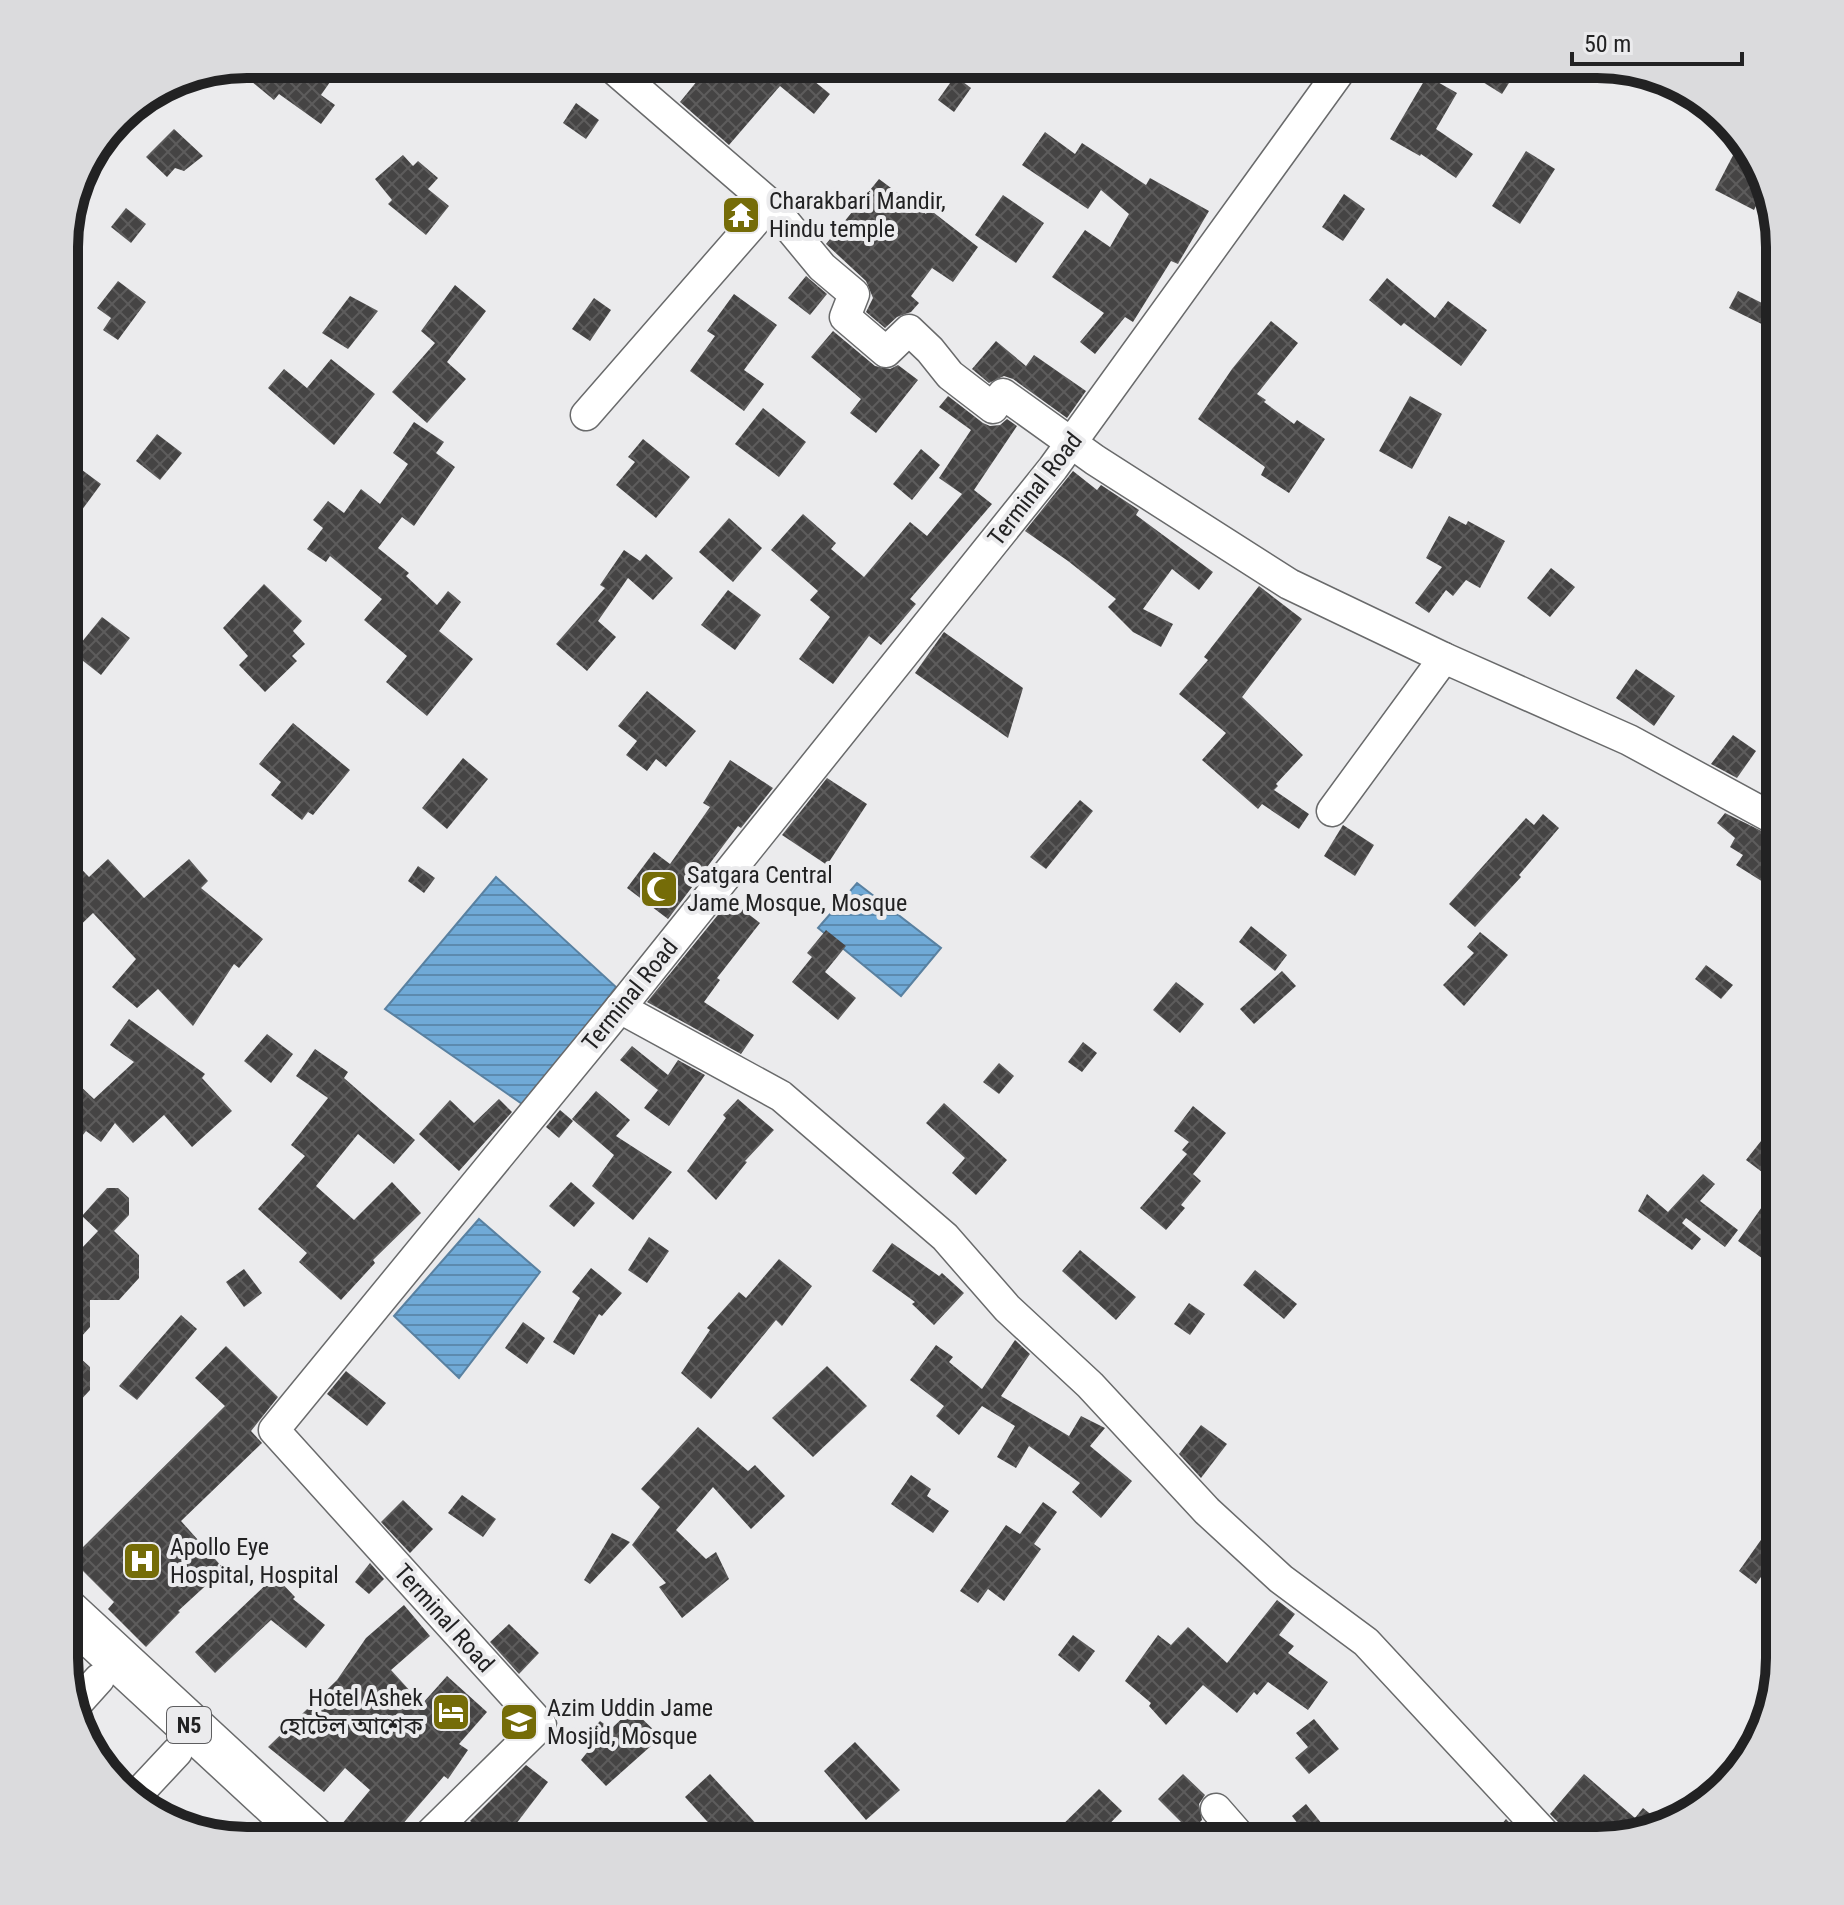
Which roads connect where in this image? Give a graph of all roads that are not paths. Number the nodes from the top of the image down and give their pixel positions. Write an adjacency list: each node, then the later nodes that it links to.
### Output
1 (624, 78): 3 (street)
2 (1335, 78): 5 (street, Terminal Road)
3 (770, 204): 4 (street); 5 (street)
4 (586, 415)
5 (1071, 443): 6 (street); 9 (street, Terminal Road)
6 (1444, 658): 7 (street); 8 (street)
7 (1332, 811)
8 (1766, 814)
9 (620, 1008): 17 (street, Terminal Road); 19 (street)
10 (78, 1622): 16 (highway, N5)
11 (86, 1694): 12 (highway, N5)
12 (177, 1752): 13 (street); 15 (highway, N5)
13 (142, 1790)
14 (1216, 1809): 18 (street)
15 (259, 1827)
16 (300, 1827)
17 (437, 1827)
18 (1232, 1827)
19 (1538, 1827)

